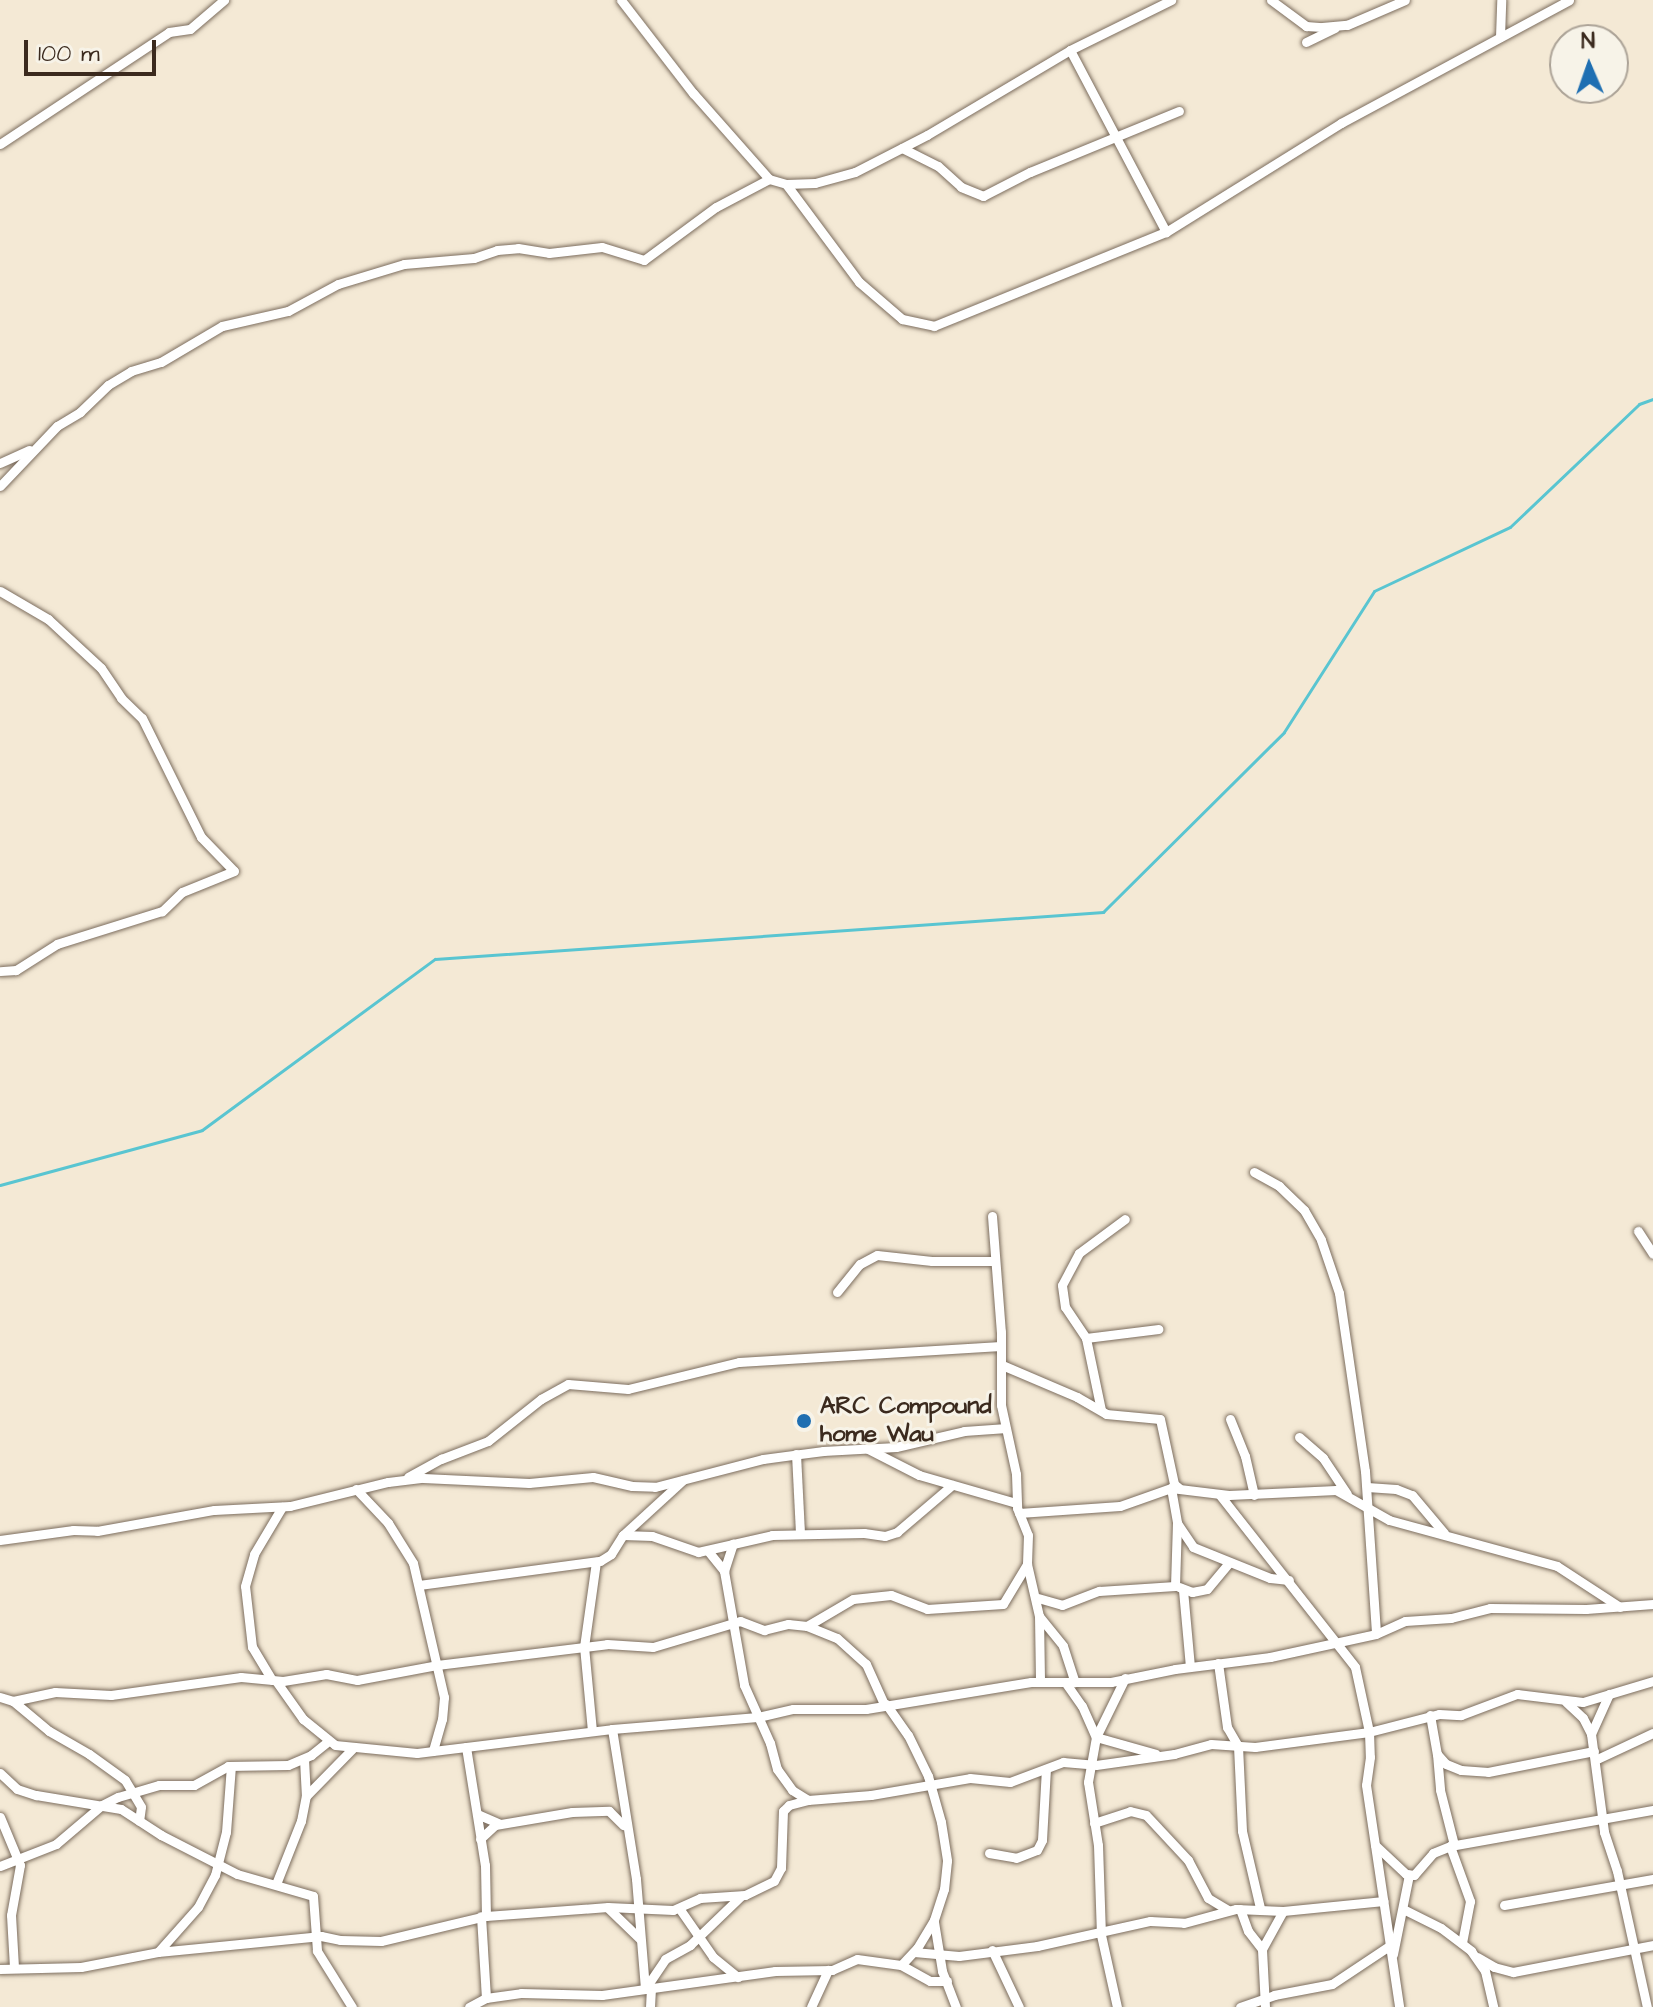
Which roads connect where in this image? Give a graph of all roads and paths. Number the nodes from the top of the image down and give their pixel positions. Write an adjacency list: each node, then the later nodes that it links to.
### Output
1 (224, 0): 14 (street)
2 (621, 0): 16 (street)
3 (1171, 0): 11 (street)
4 (1271, 0): 8 (street)
5 (1405, 0): 8 (street)
6 (1501, 0): 9 (street)
7 (1569, 0): 9 (street)
8 (1338, 26): 10 (street)
9 (1500, 37): 18 (street)
10 (1306, 42)
11 (1070, 50): 13 (street); 15 (street)
12 (1179, 111): 13 (street)
13 (1114, 137): 15 (street); 18 (street)
14 (0, 144)
15 (902, 148): 17 (street)
16 (769, 179): 17 (street); 19 (street)
17 (786, 184): 18 (street)
18 (1166, 232)
19 (34, 448): 20 (street); 21 (street)
20 (0, 463): 21 (street)
21 (4, 483)
22 (0, 591): 23 (street)
23 (0, 971)
24 (1254, 1172): 44 (street)
25 (992, 1216): 29 (street)
26 (1125, 1219): 32 (street)
27 (1638, 1231): 28 (street)
28 (1653, 1254)
29 (995, 1261): 30 (street); 33 (street)
30 (837, 1292)
31 (1158, 1329): 32 (street)
32 (1086, 1338): 35 (street)
33 (1001, 1346): 34 (street); 42 (street)
34 (1002, 1365): 35 (street); 37 (street)
35 (1102, 1413): 45 (street)
36 (1230, 1419): 49 (street)
37 (1003, 1428): 39 (street); 50 (street)
38 (1299, 1437): 48 (street)
39 (868, 1449): 40 (street); 43 (street)
40 (796, 1454): 41 (street); 56 (street)
41 (684, 1478): 42 (street); 57 (street)
42 (405, 1479): 46 (street)
43 (952, 1485): 50 (street); 56 (street)
44 (1367, 1487): 52 (street); 55 (street)
45 (1176, 1488): 47 (street); 53 (street); 54 (street)
46 (356, 1489): 51 (street); 66 (street)
47 (1219, 1494): 49 (street); 65 (street)
48 (1347, 1494): 49 (street); 52 (street)
49 (1254, 1495)
50 (1016, 1503): 53 (street)
51 (282, 1507): 58 (street); 81 (street)
52 (1369, 1509): 55 (street); 74 (street)
53 (1019, 1513): 63 (street)
54 (1177, 1523): 62 (street); 67 (street)
55 (1445, 1533): 70 (street)
56 (800, 1534): 59 (street)
57 (623, 1535): 60 (street); 61 (street)
58 (0, 1540)
59 (733, 1543): 60 (street); 64 (street)
60 (708, 1551): 64 (street)
61 (596, 1562): 66 (street); 76 (street)
62 (1230, 1562): 65 (street); 67 (street)
63 (1027, 1564): 68 (street); 73 (street)
64 (724, 1571): 72 (street)
65 (1289, 1580): 75 (street)
66 (419, 1585): 78 (street)
67 (1180, 1587): 68 (street); 79 (street)
68 (1038, 1598): 71 (street)
69 (1653, 1604): 70 (street)
70 (1620, 1607): 74 (street)
71 (1039, 1616): 82 (street); 84 (street)
72 (733, 1622): 73 (street); 76 (street); 91 (street)
73 (807, 1626): 89 (street)
74 (1376, 1634): 75 (street)
75 (1338, 1643): 77 (street); 94 (street)
76 (584, 1647): 78 (street); 93 (street)
77 (1218, 1663): 79 (street); 99 (street)
78 (437, 1665): 81 (street); 102 (street)
79 (1190, 1667): 80 (street)
80 (1125, 1678): 84 (street); 97 (street)
81 (274, 1680): 88 (street); 98 (street)
82 (1040, 1681): 84 (street); 89 (street)
83 (1653, 1681): 85 (street)
84 (1070, 1682): 97 (street)
85 (1614, 1690): 87 (street); 96 (street)
86 (0, 1697): 88 (street)
87 (1557, 1699): 90 (street); 96 (street)
88 (13, 1701): 112 (street)
89 (885, 1704): 91 (street); 111 (street)
90 (1430, 1715): 94 (street); 103 (street)
91 (758, 1717): 92 (street); 114 (street)
92 (612, 1729): 93 (street); 123 (street)
93 (592, 1731): 100 (street)
94 (1369, 1732): 99 (street); 125 (street)
95 (1653, 1733): 105 (street)
96 (1591, 1734): 105 (street)
97 (1096, 1737): 104 (street); 107 (street)
98 (328, 1741): 101 (street); 106 (street)
99 (1238, 1746): 104 (street); 141 (street)
100 (466, 1747): 102 (street); 117 (street)
101 (352, 1749): 102 (street); 113 (street)
102 (433, 1751)
103 (1437, 1754): 105 (street); 126 (street)
104 (1163, 1756): 107 (street)
105 (1594, 1756): 120 (street)
106 (304, 1759): 108 (street); 113 (street)
107 (1090, 1765): 109 (street); 121 (street)
108 (231, 1766): 112 (street); 129 (street)
109 (1046, 1769): 111 (street); 127 (street)
110 (0, 1773): 115 (street)
111 (931, 1785): 114 (street); 147 (street)
112 (134, 1792): 115 (street); 119 (street)
113 (306, 1796): 133 (street)
114 (808, 1800): 135 (street)
115 (102, 1805): 119 (street); 128 (street)
116 (1653, 1810): 120 (street)
117 (477, 1814): 122 (street); 124 (street)
118 (0, 1817): 128 (street)
119 (139, 1821): 129 (street)
120 (1602, 1821): 126 (street); 134 (street)
121 (1094, 1823): 144 (street); 148 (street)
122 (500, 1824): 123 (street); 124 (street)
123 (627, 1834): 139 (street)
124 (480, 1839): 146 (street)
125 (1375, 1845): 131 (street); 136 (street)
126 (1452, 1846): 131 (street); 152 (street)
127 (989, 1853)
128 (18, 1858): 130 (street); 164 (street)
129 (219, 1863): 133 (street); 158 (street)
130 (0, 1866)
131 (1409, 1875): 143 (street)
132 (1653, 1879): 134 (street)
133 (276, 1884): 150 (street)
134 (1620, 1885): 137 (street); 156 (street)
135 (741, 1896): 140 (street); 149 (street)
136 (1384, 1901): 145 (street); 154 (street)
137 (1504, 1905)
138 (608, 1907): 139 (street); 146 (street); 151 (street)
139 (639, 1907): 140 (street); 151 (street)
140 (679, 1908): 149 (street)
141 (1260, 1908): 142 (street); 145 (street)
142 (1240, 1909): 144 (street); 155 (street)
143 (1403, 1909): 152 (street); 162 (street)
144 (1228, 1910): 148 (street)
145 (1283, 1911): 155 (street)
146 (483, 1916): 150 (street); 170 (street)
147 (934, 1920): 159 (street); 160 (street)
148 (1101, 1930): 157 (street); 178 (street)
149 (698, 1936): 167 (street); 169 (street)
150 (314, 1937): 158 (street); 172 (street)
151 (640, 1939): 169 (street)
152 (1462, 1943): 161 (street)
153 (1653, 1945): 156 (street)
154 (1389, 1946): 162 (street); 171 (street)
155 (1262, 1949): 171 (street)
156 (1633, 1949): 161 (street); 182 (street)
157 (992, 1950): 160 (street); 177 (street)
158 (158, 1952): 164 (street)
159 (914, 1952): 160 (street); 163 (street)
160 (938, 1956): 168 (street)
161 (1477, 1957): 181 (street)
162 (1391, 1960): 180 (street)
163 (901, 1965): 166 (street); 168 (street)
164 (14, 1967): 165 (street)
165 (0, 1969)
166 (828, 1970): 167 (street); 175 (street)
167 (738, 1977): 169 (street)
168 (947, 1981): 176 (street)
169 (648, 1989): 170 (street); 174 (street)
170 (486, 1998): 173 (street)
171 (1265, 2002): 179 (street)
172 (352, 2007)
173 (469, 2007)
174 (650, 2007)
175 (811, 2007)
176 (956, 2007)
177 (1019, 2007)
178 (1117, 2007)
179 (1240, 2007)
180 (1399, 2007)
181 (1493, 2007)
182 (1647, 2007)

